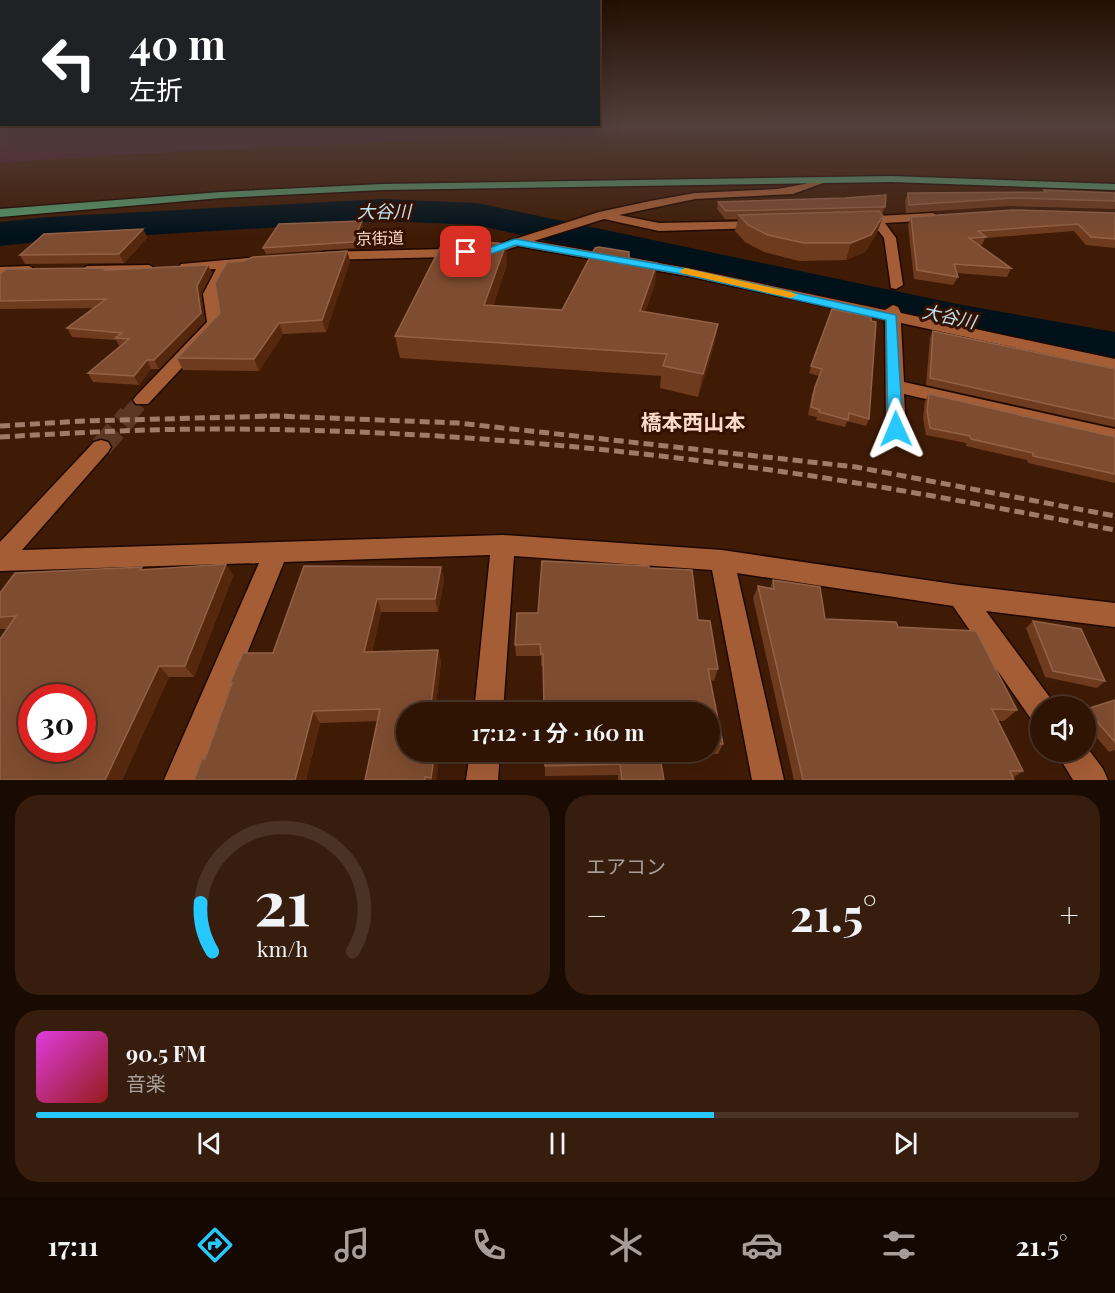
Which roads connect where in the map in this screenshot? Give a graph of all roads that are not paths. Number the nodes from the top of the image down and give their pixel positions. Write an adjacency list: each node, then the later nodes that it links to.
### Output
1 (822, 180): 2 (main road); 3 (main road); 4 (street)
2 (1115, 187)
3 (0, 213)
4 (603, 215): 8 (street); 9 (street, 京街道)
5 (943, 216): 6 (street)
6 (877, 221): 7 (street); 16 (street)
7 (842, 222)
8 (774, 224)
9 (515, 242): 10 (street, 京街道); 17 (street)
10 (305, 257)
11 (260, 261): 12 (street)
12 (225, 265): 14 (street); 20 (street)
13 (40, 270): 15 (street)
14 (74, 270)
15 (0, 271)
16 (896, 285)
17 (892, 314): 18 (street); 19 (street)
18 (1115, 364)
19 (895, 386): 21 (street); 22 (street)
20 (142, 400)
21 (896, 429)
22 (1115, 436)
23 (101, 447): 26 (street)
24 (503, 545): 25 (street); 27 (street); 31 (street)
25 (276, 552): 26 (street); 34 (street)
26 (0, 559)
27 (722, 560): 28 (street); 36 (street)
28 (960, 596): 29 (street); 30 (street)
29 (1115, 615)
30 (1032, 696)
31 (489, 702)
32 (484, 762): 35 (street)
33 (1078, 762): 37 (street)
34 (180, 780)
35 (482, 780)
36 (768, 780)
37 (1092, 780)

